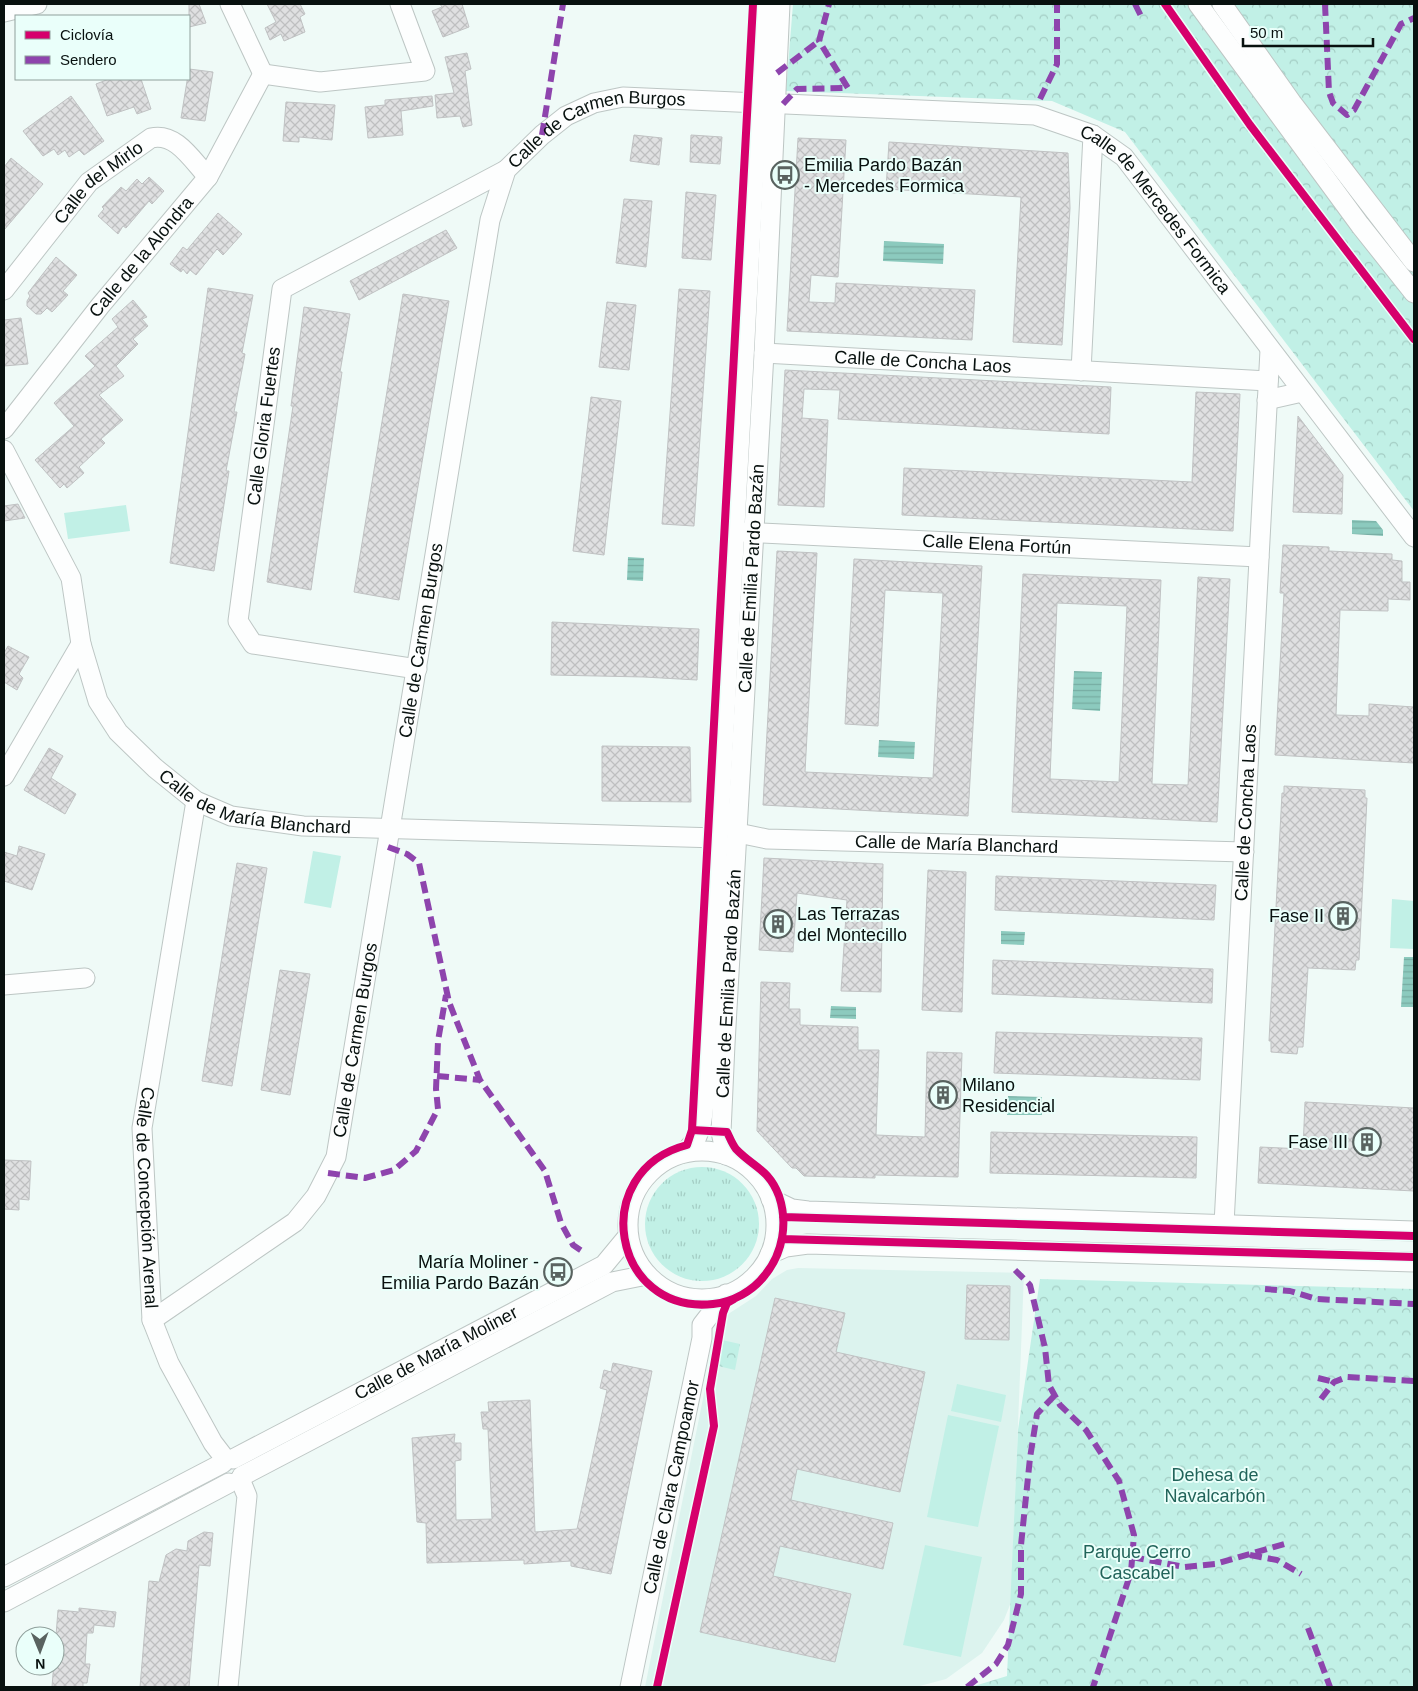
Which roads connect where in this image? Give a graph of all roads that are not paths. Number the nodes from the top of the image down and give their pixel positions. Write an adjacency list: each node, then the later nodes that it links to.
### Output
1 (37, 4): 8 (street)
2 (230, 4): 9 (street)
3 (400, 4): 9 (street)
4 (763, 4): 10 (street, Calle de Emilia Pardo Bazán)
5 (780, 4): 10 (street, Calle de Emilia Pardo Bazán)
6 (1198, 4): 16 (street)
7 (1222, 4): 14 (street)
8 (4, 12)
9 (263, 74): 13 (street, Calle de la Alondra)
10 (766, 104): 11 (street, Calle de Mercedes Formica); 12 (street, Calle de Carmen Burgos); 18 (street, Calle de Emilia Pardo Bazán); 25 (street, Calle de Emilia Pardo Bazán)
11 (1093, 135): 17 (street, Calle de Mercedes Formica); 19 (street)
12 (506, 170): 30 (street, Calle de Carmen Burgos); 30 (street, Calle Gloria Fuertes)
13 (208, 177): 15 (street, Calle del Mirlo); 23 (street, Calle de la Alondra)
14 (1414, 262)
15 (4, 290)
16 (1414, 293)
17 (1270, 350): 20 (street, Calle de Concha Laos); 21 (street, Calle de Mercedes Formica)
18 (764, 354): 19 (street, Calle de Concha Laos); 26 (street, Calle de Emilia Pardo Bazán)
19 (1081, 371): 20 (street, Calle de Concha Laos)
20 (1268, 381): 22 (street, Calle de Concha Laos)
21 (1302, 392): 22 (street); 27 (street, Calle de Mercedes Formica)
22 (1267, 400): 28 (street, Calle de Concha Laos)
23 (4, 429)
24 (4, 450): 29 (street, Calle de María Blanchard)
25 (734, 532): 26 (street, Calle Elena Fortún); 31 (street, Calle de Emilia Pardo Bazán)
26 (754, 533): 28 (street, Calle Elena Fortún); 35 (street, Calle de Emilia Pardo Bazán)
27 (1414, 537)
28 (1259, 557): 37 (street, Calle de Concha Laos)
29 (80, 644): 32 (street); 33 (street, Calle de María Blanchard)
30 (417, 669): 34 (street, Calle de Carmen Burgos)
31 (722, 771): 35 (street); 36 (street, Calle de Emilia Pardo Bazán)
32 (4, 776)
33 (196, 801): 34 (street, Calle de María Blanchard); 51 (street, Calle de Concepción Arenal)
34 (392, 827): 36 (street, Calle de María Blanchard); 51 (street, Calle de Carmen Burgos)
35 (738, 833): 37 (street, Calle de María Blanchard); 41 (street, Calle de Emilia Pardo Bazán)
36 (718, 838): 40 (street, Calle de Emilia Pardo Bazán)
37 (1244, 852): 43 (street, Calle de Concha Laos)
38 (85, 978): 39 (street)
39 (4, 985)
40 (682, 1153): 41 (street); 45 (street)
41 (726, 1154): 42 (street)
42 (772, 1200): 43 (street); 46 (street)
43 (1224, 1224): 44 (street)
44 (1414, 1230)
45 (628, 1236): 48 (street); 53 (street, Calle de María Moliner)
46 (770, 1254): 47 (street); 49 (street)
47 (1414, 1262)
48 (648, 1275): 50 (street); 54 (street, Calle de María Moliner)
49 (726, 1294): 50 (street); 52 (street)
50 (682, 1296): 52 (street)
51 (152, 1320): 53 (street, Calle de Concepción Arenal)
52 (702, 1325): 58 (street, Calle de Clara Campoamor)
53 (227, 1461): 54 (street); 55 (street, Calle de María Moliner)
54 (237, 1479): 56 (street, Calle de María Moliner); 57 (street)
55 (4, 1577)
56 (4, 1602)
57 (228, 1687)
58 (630, 1687)

